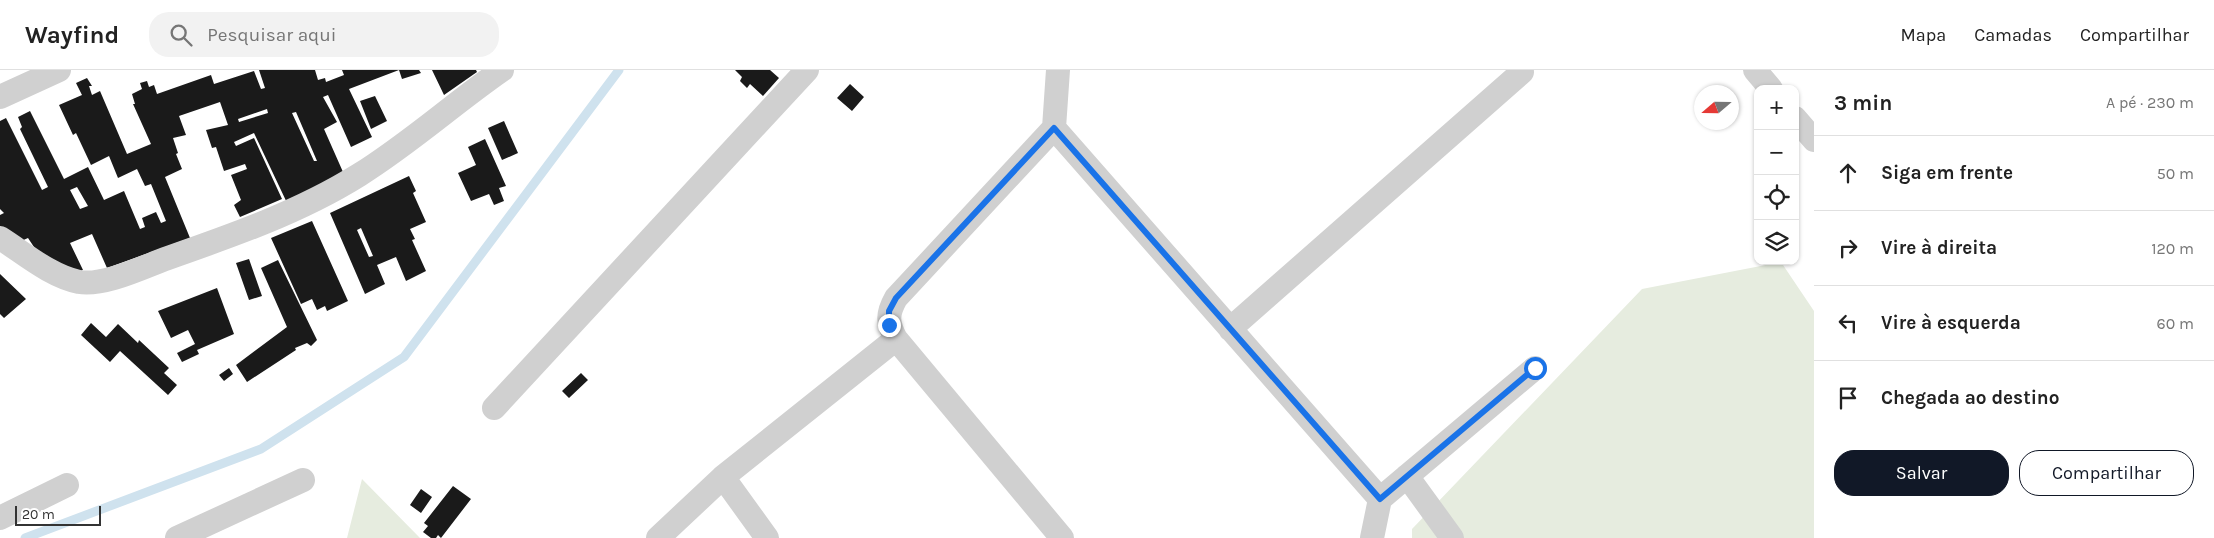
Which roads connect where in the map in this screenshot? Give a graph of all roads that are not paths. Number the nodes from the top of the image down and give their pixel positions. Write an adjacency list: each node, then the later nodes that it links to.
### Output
1 (59, 70): 8 (street)
2 (502, 70): 12 (street)
3 (807, 70): 16 (street)
4 (1058, 70): 10 (street)
5 (1755, 70): 7 (street)
6 (1522, 72): 13 (street)
7 (1768, 85)
8 (0, 97)
9 (1799, 123): 11 (street)
10 (1054, 128): 13 (street); 14 (street)
11 (1814, 140)
12 (0, 238)
13 (1230, 329): 21 (street)
14 (896, 339): 18 (street); 26 (street)
15 (1535, 368): 17 (street)
16 (494, 408)
17 (1407, 476): 21 (street); 28 (street)
18 (723, 477): 24 (street); 25 (street)
19 (303, 480): 23 (street)
20 (67, 486): 22 (street)
21 (1380, 499): 27 (street)
22 (0, 518)
23 (178, 538)
24 (658, 538)
25 (767, 538)
26 (1062, 538)
27 (1372, 538)
28 (1452, 538)

